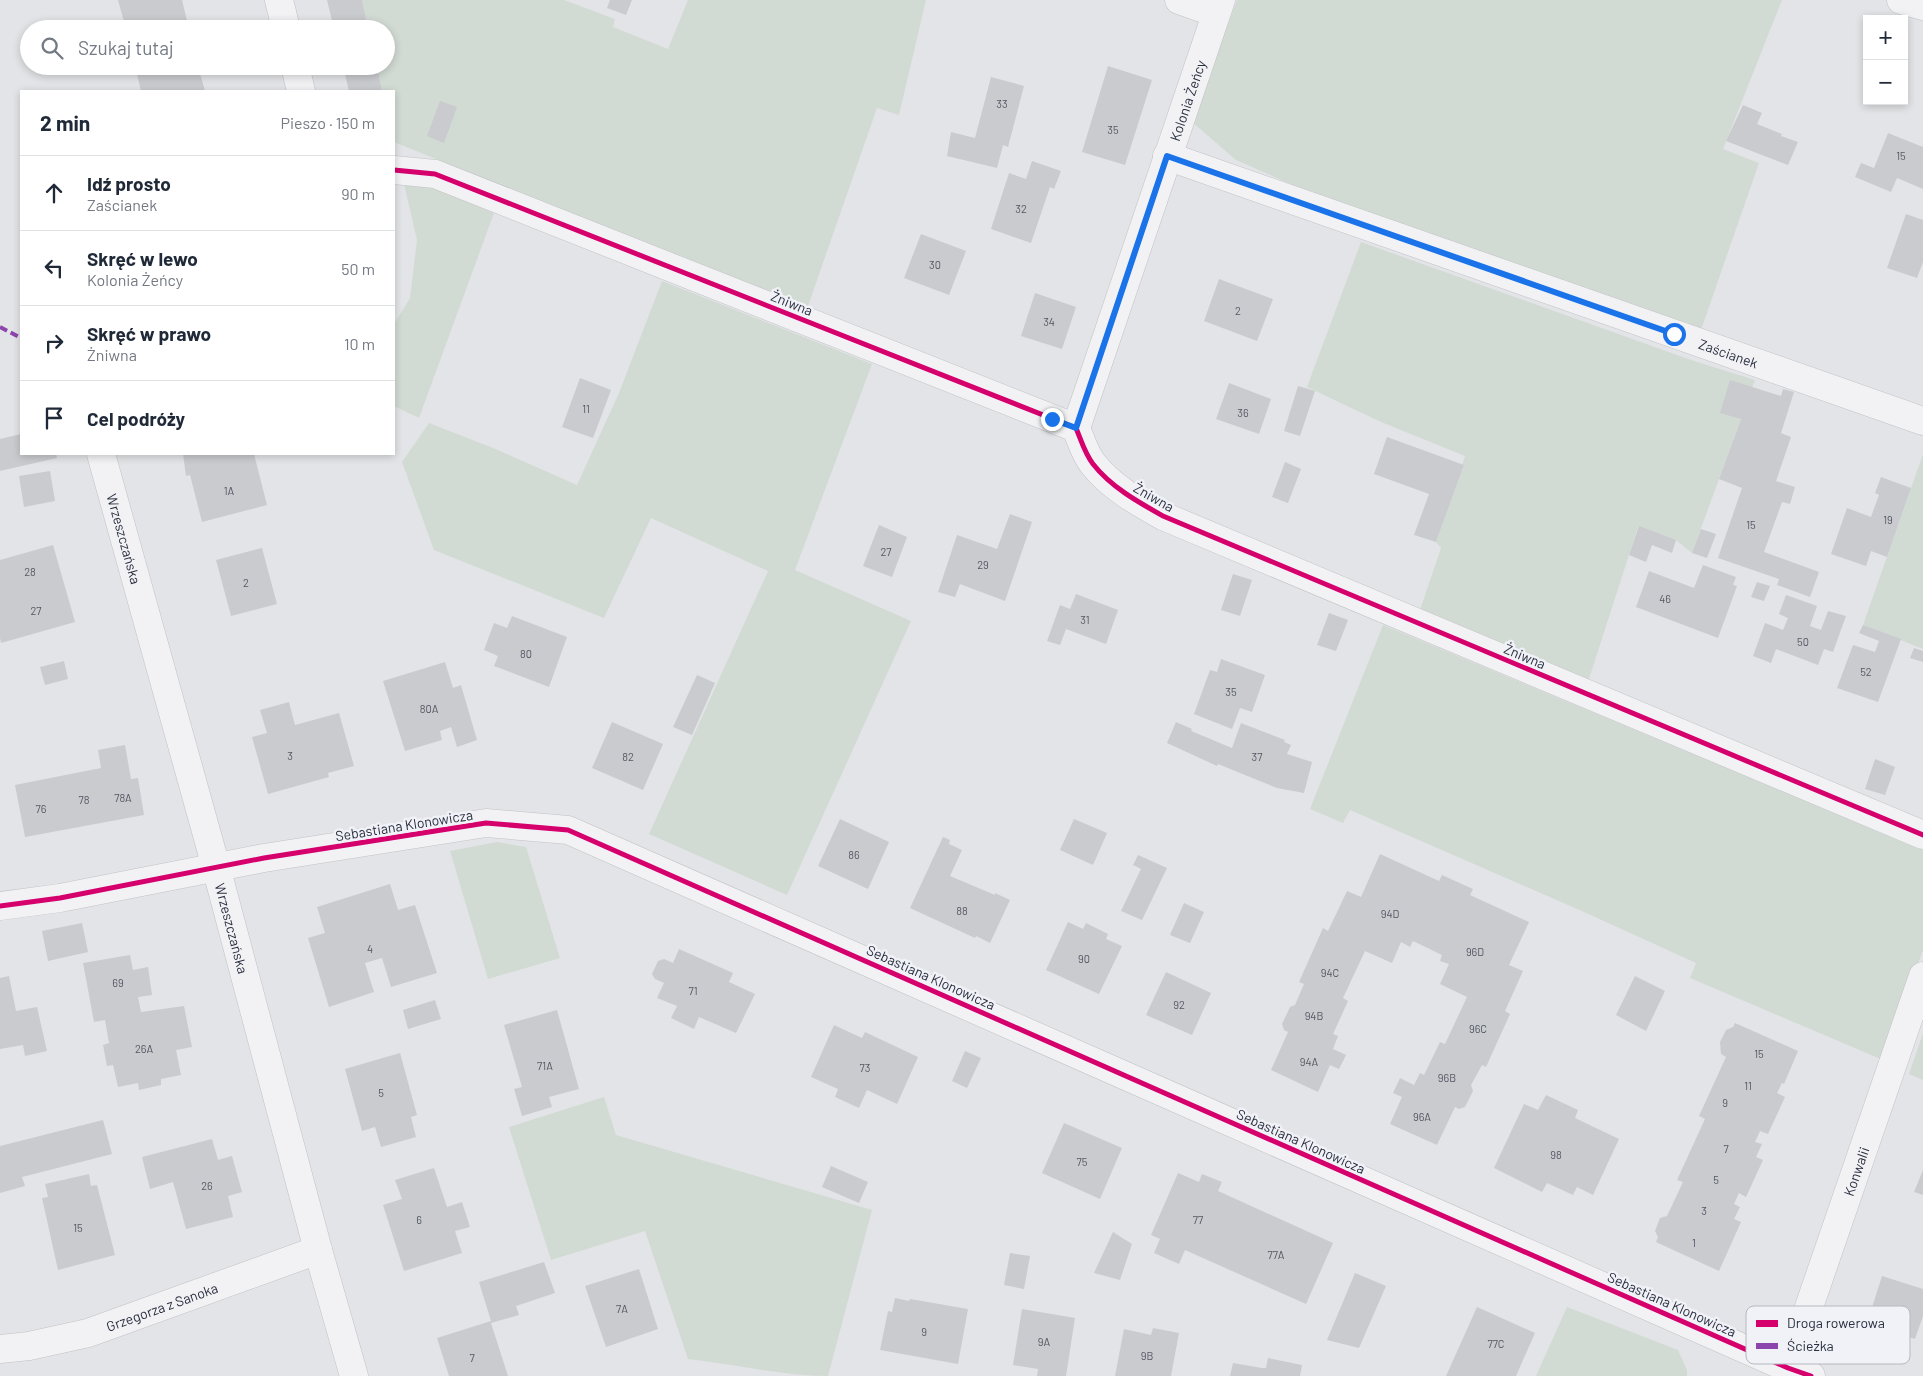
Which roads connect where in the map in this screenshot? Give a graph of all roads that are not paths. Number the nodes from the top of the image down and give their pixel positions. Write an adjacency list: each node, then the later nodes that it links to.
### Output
1 (279, 0): 6 (street)
2 (1179, 0): 4 (street)
3 (1901, 0): 5 (street)
4 (1219, 6): 9 (street, Kolonia Żeńcy)
5 (1923, 6)
6 (284, 20)
7 (297, 75): 8 (street)
8 (301, 90)
9 (1167, 156): 11 (street, Zaścianek); 12 (street, Kolonia Żeńcy)
10 (395, 170): 12 (street, Żniwna)
11 (1923, 421)
12 (1076, 428): 14 (street, Żniwna)
13 (101, 455): 15 (street, Wrzeszczańska)
14 (1923, 835)
15 (216, 867): 16 (street, Sebastiana Klonowicza); 18 (street, Wrzeszczańska); 21 (street, Sebastiana Klonowicza)
16 (0, 906)
17 (1923, 976): 19 (street, Konwalii)
18 (318, 1250): 20 (street, Grzegorza z Sanoka); 24 (street, Wrzeszczańska)
19 (1814, 1306)
20 (0, 1349)
21 (1746, 1353)
22 (1772, 1364): 23 (street, Sebastiana Klonowicza)
23 (1792, 1373)
24 (354, 1376)

